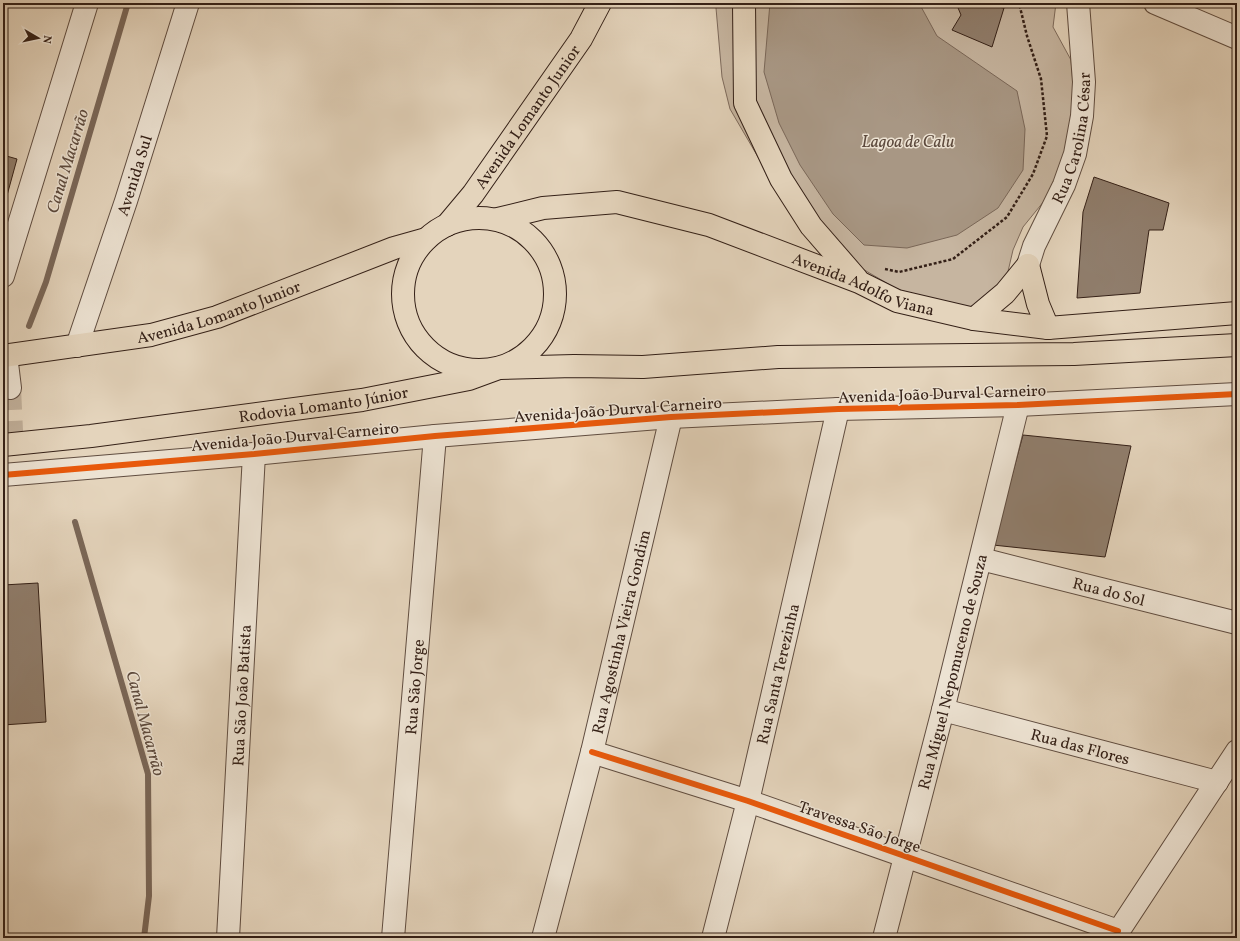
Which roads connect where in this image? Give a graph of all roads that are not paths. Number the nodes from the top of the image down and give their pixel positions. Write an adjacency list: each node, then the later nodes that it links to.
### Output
1 (87, 3): 12 (street)
2 (188, 3): 18 (street, Avenida Sul)
3 (600, 3): 9 (main road, Avenida Lomanto Junior)
4 (744, 3): 13 (main road)
5 (1078, 3): 11 (street, Rua Carolina César)
6 (1155, 3): 7 (street)
7 (1237, 38)
8 (498, 219): 9 (main road); 13 (main road, Avenida Adolfo Viana); 20 (main road)
9 (447, 224): 10 (main road)
10 (426, 239): 18 (main road, Avenida Lomanto Junior); 20 (main road)
11 (1028, 265): 15 (main road); 16 (main road)
12 (3, 276)
13 (859, 282): 15 (main road, Avenida Adolfo Viana)
14 (1237, 313): 16 (main road, Avenida Adolfo Viana)
15 (974, 319): 16 (main road, Avenida Adolfo Viana)
16 (1048, 328)
17 (1237, 345): 20 (main road, Rodovia Lomanto Júnior)
18 (77, 346): 19 (main road, Avenida Lomanto Junior)
19 (5, 356): 21 (street)
20 (498, 368): 27 (main road, Rodovia Lomanto Júnior)
21 (10, 388)
22 (1237, 394): 23 (street, Avenida João Durval Carneiro)
23 (1018, 405): 24 (street, Avenida João Durval Carneiro); 30 (street, Rua Miguel Nepomuceno de Souza)
24 (838, 409): 25 (street, Avenida João Durval Carneiro); 36 (street, Rua Santa Terezinha)
25 (671, 417): 26 (street, Avenida João Durval Carneiro); 34 (street, Rua Agostinha Vieira Gondim)
26 (435, 436): 28 (street, Avenida João Durval Carneiro); 40 (street, Rua São Jorge)
27 (8, 448): 29 (street)
28 (254, 454): 29 (street, Avenida João Durval Carneiro); 39 (street, Rua São João Batista)
29 (9, 475)
30 (981, 559): 31 (street, Rua do Sol); 32 (street, Rua Miguel Nepomuceno de Souza)
31 (1237, 623)
32 (943, 710): 35 (street, Rua das Flores); 37 (street, Rua Miguel Nepomuceno de Souza)
33 (1237, 751): 35 (street)
34 (592, 752): 36 (street, Travessa São Jorge); 41 (street, Rua Agostinha Vieira Gondim)
35 (1217, 782): 38 (street)
36 (748, 801): 37 (street, Travessa São Jorge); 42 (street, Rua Santa Terezinha)
37 (905, 856): 38 (street, Travessa São Jorge); 43 (street, Rua Miguel Nepomuceno de Souza)
38 (1116, 934)
39 (228, 938)
40 (394, 938)
41 (543, 938)
42 (713, 938)
43 (884, 938)

